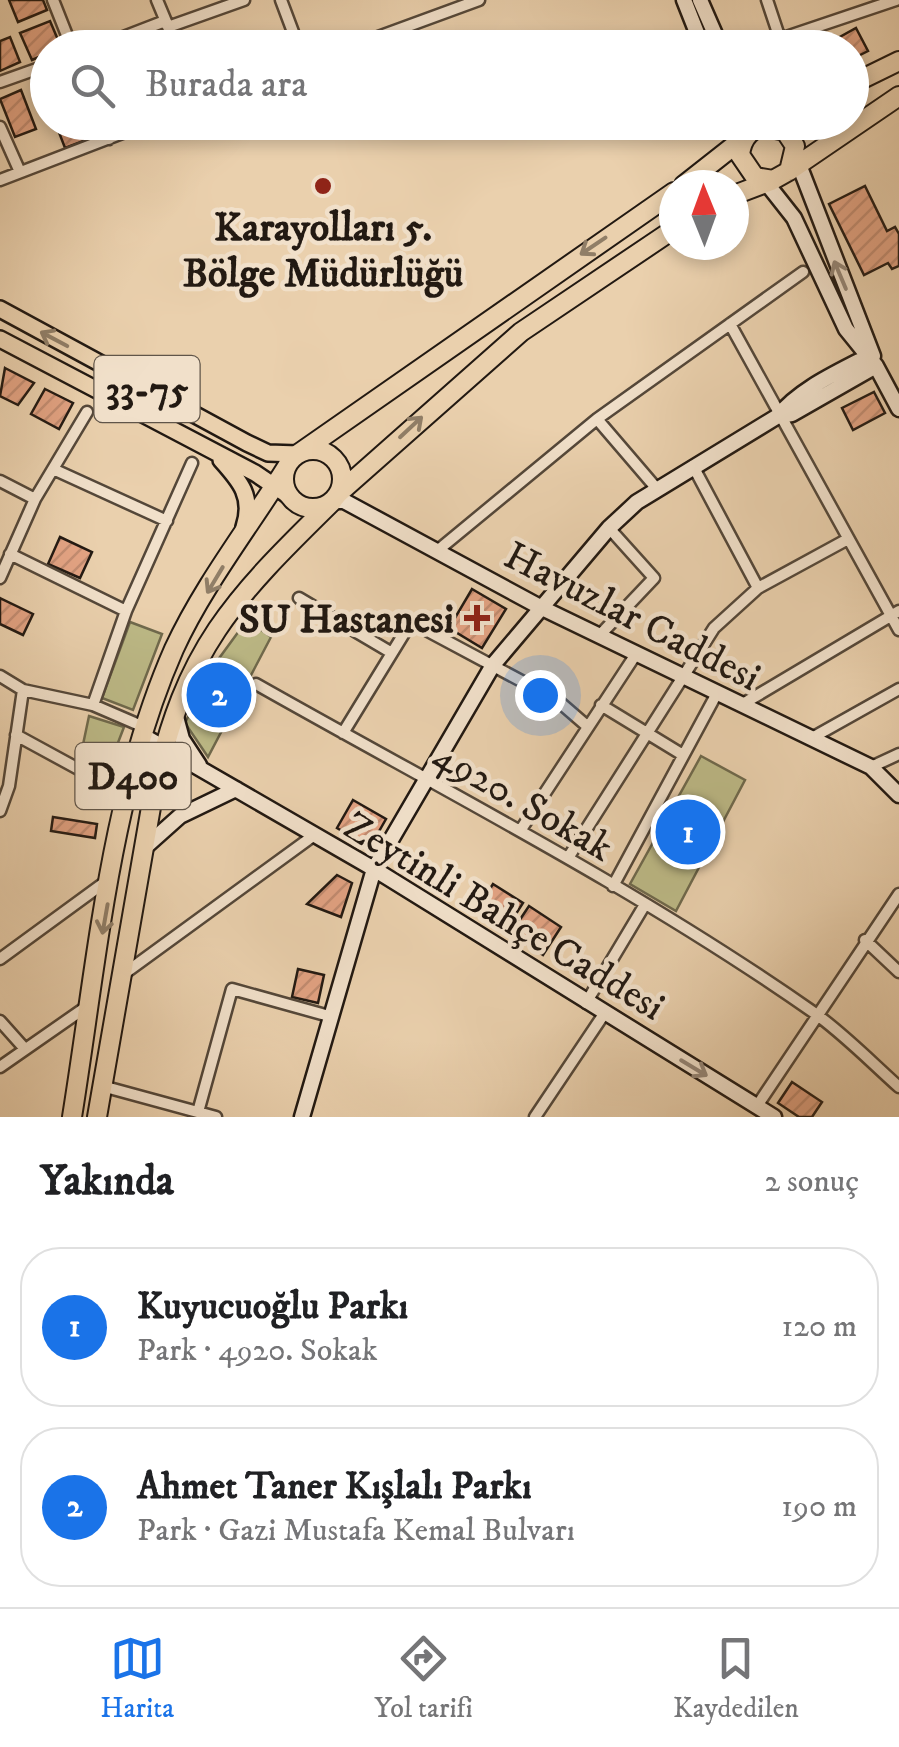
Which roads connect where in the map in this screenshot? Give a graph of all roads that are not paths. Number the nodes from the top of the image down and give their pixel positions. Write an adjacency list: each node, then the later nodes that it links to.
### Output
1 (53, 0): 12 (street)
2 (157, 0): 11 (street)
3 (244, 0): 11 (street)
4 (281, 0): 15 (street)
5 (480, 0): 16 (street)
6 (684, 0): 17 (street)
7 (700, 0): 18 (street)
8 (767, 0): 19 (street)
9 (896, 0): 10 (street)
10 (865, 5): 20 (street)
11 (167, 24): 13 (street); 14 (street)
12 (65, 30)
13 (149, 30)
14 (170, 30)
15 (292, 30)
16 (398, 30)
17 (696, 30)
18 (712, 30)
19 (777, 30)
20 (802, 30)
21 (899, 61): 23 (highway)
22 (30, 71): 24 (street)
23 (869, 76)
24 (0, 82)
25 (899, 96): 26 (highway)
26 (869, 115)
27 (0, 128): 34 (street)
28 (105, 140): 34 (street)
29 (746, 140): 33 (highway)
30 (754, 140): 35 (highway)
31 (760, 140): 35 (highway)
32 (831, 140): 35 (highway)
33 (705, 170)
34 (20, 172): 36 (street)
35 (781, 172): 37 (highway); 44 (street, one-way to 35); 44 (street)
36 (0, 180)
37 (749, 188)
38 (659, 203): 50 (highway, D400, one-way to 50)
39 (659, 240): 57 (highway, D400, one-way to 39)
40 (802, 272): 42 (street)
41 (0, 310): 50 (main road, 33-75, one-way to 41)
42 (730, 324): 47 (street); 48 (street)
43 (0, 340): 49 (main road, 33-75)
44 (876, 366): 45 (street); 47 (street)
45 (899, 409)
46 (87, 412): 53 (street)
47 (778, 416): 52 (street); 61 (street)
48 (597, 419): 55 (street); 63 (street)
49 (212, 450): 56 (main road, 33-75); 62 (main road)
50 (292, 461): 56 (highway, D400); 57 (highway)
51 (192, 462): 59 (street)
52 (693, 466): 55 (street); 66 (street)
53 (54, 469): 58 (street); 59 (street)
54 (0, 480): 58 (street)
55 (657, 489): 60 (street)
56 (282, 491): 57 (highway); 62 (highway, D400)
57 (336, 497): 63 (street, Havuzlar Caddesi); 85 (highway, D400)
58 (34, 499): 64 (street)
59 (166, 520): 69 (street)
60 (609, 528): 68 (street); 72 (street)
61 (848, 539): 66 (street); 70 (street)
62 (236, 544): 87 (highway, D400, one-way to 87)
63 (437, 552): 68 (street, Havuzlar Caddesi)
64 (10, 554): 65 (street); 69 (street)
65 (0, 578)
66 (758, 588): 77 (street)
67 (299, 598): 73 (street)
68 (540, 607): 72 (street, Havuzlar Caddesi); 75 (street)
69 (126, 611): 82 (street)
70 (895, 613): 71 (street); 84 (street)
71 (899, 630)
72 (600, 636): 74 (street, Havuzlar Caddesi)
73 (392, 653): 75 (street); 88 (street)
74 (636, 654): 77 (street, Havuzlar Caddesi); 83 (street)
75 (493, 666): 86 (street); 97 (street)
76 (0, 676): 79 (street)
77 (683, 678): 81 (street, Havuzlar Caddesi); 89 (street)
78 (256, 684): 88 (street, 4920. Sokak)
79 (23, 690): 82 (street); 90 (street)
80 (899, 690): 91 (street)
81 (716, 695): 84 (street, Havuzlar Caddesi); 94 (street)
82 (93, 705): 87 (street)
83 (601, 706): 86 (street); 89 (street)
84 (740, 706): 91 (street, Havuzlar Caddesi)
85 (176, 713): 92 (highway, D400); 96 (street)
86 (587, 726): 103 (street)
87 (143, 731): 92 (street, Zeytinli Bahçe Caddesi); 101 (highway, D400)
88 (343, 733): 97 (street, 4920. Sokak)
89 (648, 733): 94 (street); 106 (street)
90 (16, 735): 99 (street); 101 (street)
91 (810, 738): 95 (street, Havuzlar Caddesi)
92 (164, 747): 96 (street, Zeytinli Bahçe Caddesi); 105 (highway, D400)
93 (899, 754): 95 (street)
94 (683, 756): 109 (street)
95 (871, 767): 100 (street, Havuzlar Caddesi)
96 (202, 769): 98 (street, Zeytinli Bahçe Caddesi)
97 (424, 778): 103 (street, 4920. Sokak); 107 (street)
98 (236, 789): 104 (street, Zeytinli Bahçe Caddesi); 105 (street)
99 (3, 794): 102 (street)
100 (899, 795)
101 (128, 796): 108 (highway, D400)
102 (0, 811)
103 (520, 831): 106 (street, 4920. Sokak)
104 (313, 836): 107 (street, Zeytinli Bahçe Caddesi); 115 (street)
105 (142, 850): 115 (highway, D400)
106 (568, 858): 109 (street, 4920. Sokak)
107 (374, 869): 117 (street, Zeytinli Bahçe Caddesi); 120 (street)
108 (112, 878): 113 (street); 116 (highway, D400, one-way to 116)
109 (613, 886): 111 (street, 4920. Sokak)
110 (899, 894): 112 (street)
111 (644, 906): 117 (street); 119 (street, 4920. Sokak)
112 (865, 940): 114 (street); 119 (street)
113 (0, 959)
114 (899, 972)
115 (120, 977): 124 (highway, D400)
116 (90, 1004): 122 (street); 128 (highway, D400)
117 (586, 1004): 118 (street, Zeytinli Bahçe Caddesi)
118 (604, 1014): 126 (street, Zeytinli Bahçe Caddesi, one-way to 126); 132 (street)
119 (816, 1014): 125 (street, 4920. Sokak); 126 (street)
120 (329, 1016): 127 (street); 131 (street)
121 (0, 1021): 122 (street)
122 (25, 1049): 123 (street)
123 (0, 1067)
124 (102, 1086): 127 (street); 129 (highway, D400)
125 (899, 1086)
126 (757, 1106): 133 (street, Zeytinli Bahçe Caddesi)
127 (198, 1112): 130 (street)
128 (72, 1117)
129 (97, 1117)
130 (216, 1117)
131 (302, 1117)
132 (535, 1117)
133 (774, 1117)

